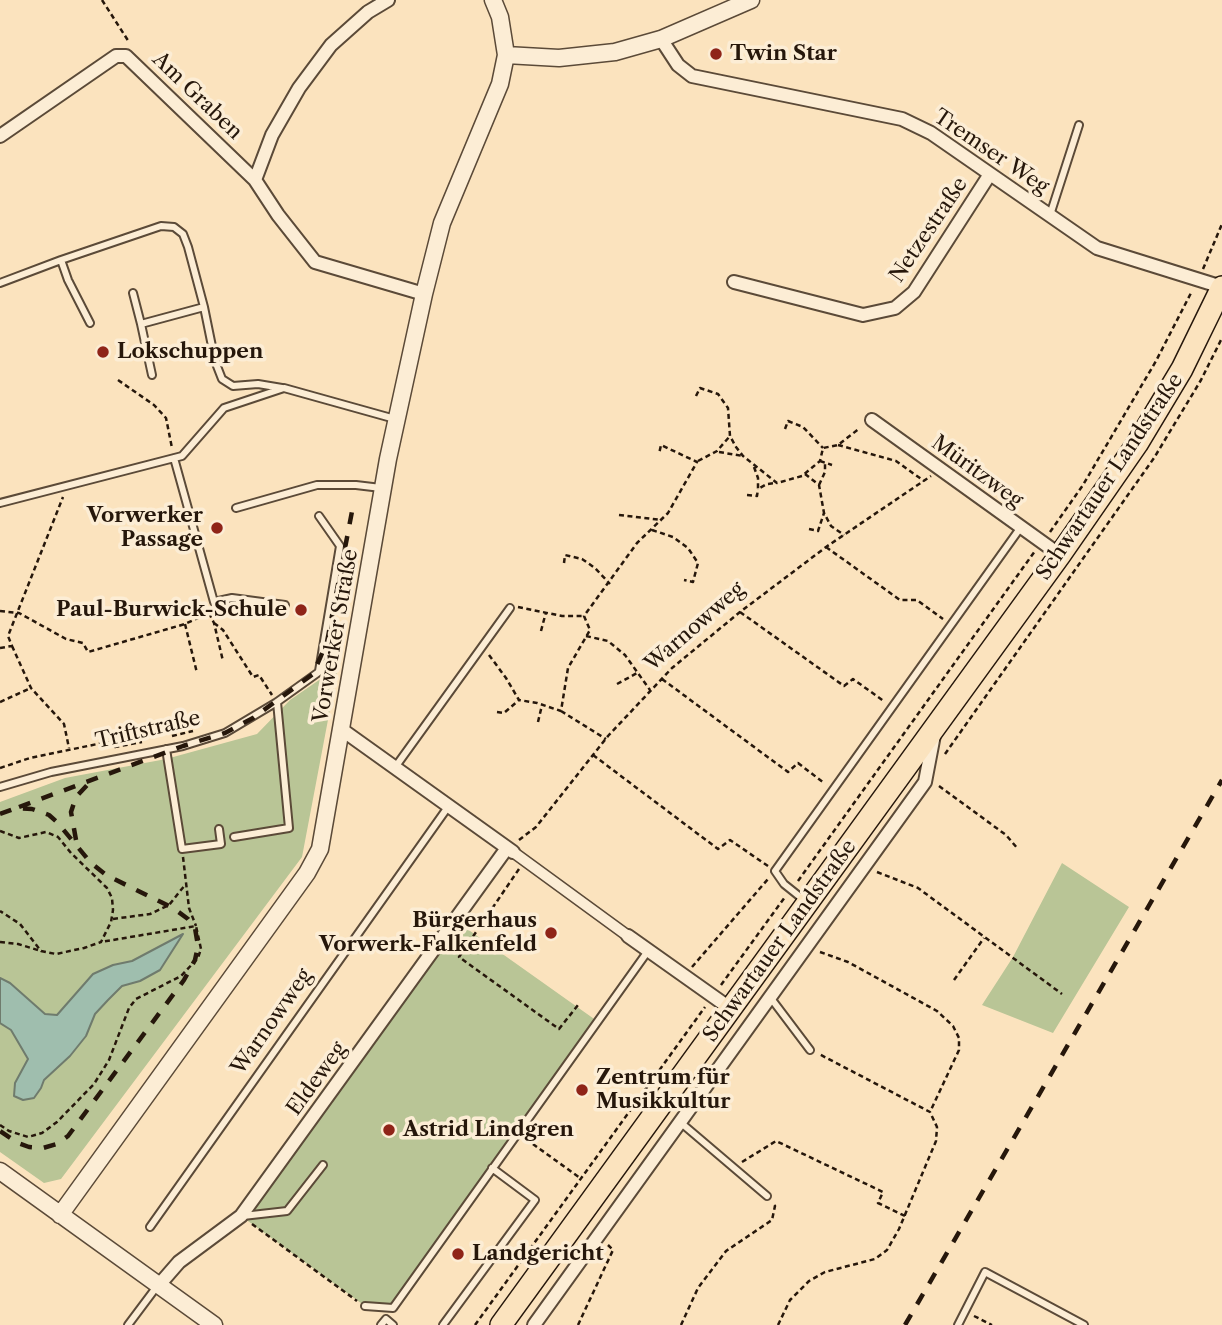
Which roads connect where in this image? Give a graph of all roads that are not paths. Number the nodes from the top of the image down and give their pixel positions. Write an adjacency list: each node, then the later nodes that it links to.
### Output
1 (388, 0): 9 (street)
2 (493, 0): 5 (street, Vorwerker Straße)
3 (751, 0): 4 (street)
4 (661, 39): 5 (street); 8 (street, Tremser Weg)
5 (506, 55): 16 (street, Vorwerker Straße)
6 (1079, 125): 10 (lane)
7 (0, 136): 9 (street, Am Graben)
8 (990, 174): 10 (street, Tremser Weg); 12 (street, Netzestraße)
9 (255, 180): 16 (street, Am Graben)
10 (1050, 215): 14 (street, Tremser Weg)
11 (61, 260): 13 (lane); 17 (lane); 18 (lane)
12 (734, 282)
13 (0, 283)
14 (1222, 287): 30 (main road, Schwartauer Landstraße)
15 (133, 293): 19 (lane)
16 (424, 293): 22 (street, Vorwerker Straße)
17 (204, 307): 19 (lane); 21 (lane)
18 (90, 323)
19 (141, 324): 20 (lane)
20 (152, 375)
21 (284, 388): 22 (lane); 24 (lane)
22 (397, 420): 25 (street, Vorwerker Straße)
23 (872, 420): 29 (street, Müritzweg)
24 (174, 458): 26 (lane); 31 (lane)
25 (383, 488): 27 (lane); 37 (street, Vorwerker Straße)
26 (0, 503)
27 (236, 508)
28 (319, 516): 34 (lane)
29 (1021, 527): 30 (street, Müritzweg); 45 (lane)
30 (1060, 555): 36 (main road, Schwartauer Landstraße)
31 (285, 605)
32 (510, 608): 39 (lane)
33 (330, 664): 34 (lane, Triftstraße)
34 (319, 671): 35 (lane, Triftstraße)
35 (277, 702): 38 (lane, Triftstraße); 43 (lane)
36 (936, 727): 45 (main road, Schwartauer Landstraße); 48 (street, Schwartauer Landstraße)
37 (341, 729): 39 (street); 56 (street, Vorwerker Straße)
38 (166, 749): 40 (lane, Triftstraße); 42 (lane)
39 (396, 766): 41 (street)
40 (0, 788)
41 (450, 805): 44 (street); 58 (lane, Warnowweg)
42 (219, 829)
43 (234, 837)
44 (510, 850): 46 (street); 57 (street, Eldeweg)
45 (799, 896): 49 (main road, Schwartauer Landstraße)
46 (628, 936): 47 (street)
47 (649, 950): 49 (street); 53 (lane)
48 (770, 997): 50 (lane); 51 (street, Schwartauer Landstraße)
49 (731, 1009): 66 (main road, Schwartauer Landstraße)
50 (810, 1049)
51 (680, 1122): 55 (lane); 67 (street, Schwartauer Landstraße)
52 (323, 1165): 57 (lane)
53 (492, 1168): 60 (lane); 65 (lane)
54 (0, 1171): 56 (street)
55 (767, 1196)
56 (60, 1215): 59 (street)
57 (241, 1216): 59 (street, Eldeweg)
58 (150, 1227)
59 (159, 1285): 61 (lane); 62 (street)
60 (365, 1306)
61 (128, 1325)
62 (214, 1325)
63 (382, 1325): 64 (lane)
64 (393, 1325)
65 (443, 1325)
66 (501, 1325)
67 (534, 1325)
68 (958, 1325): 69 (lane)
69 (1084, 1325)

